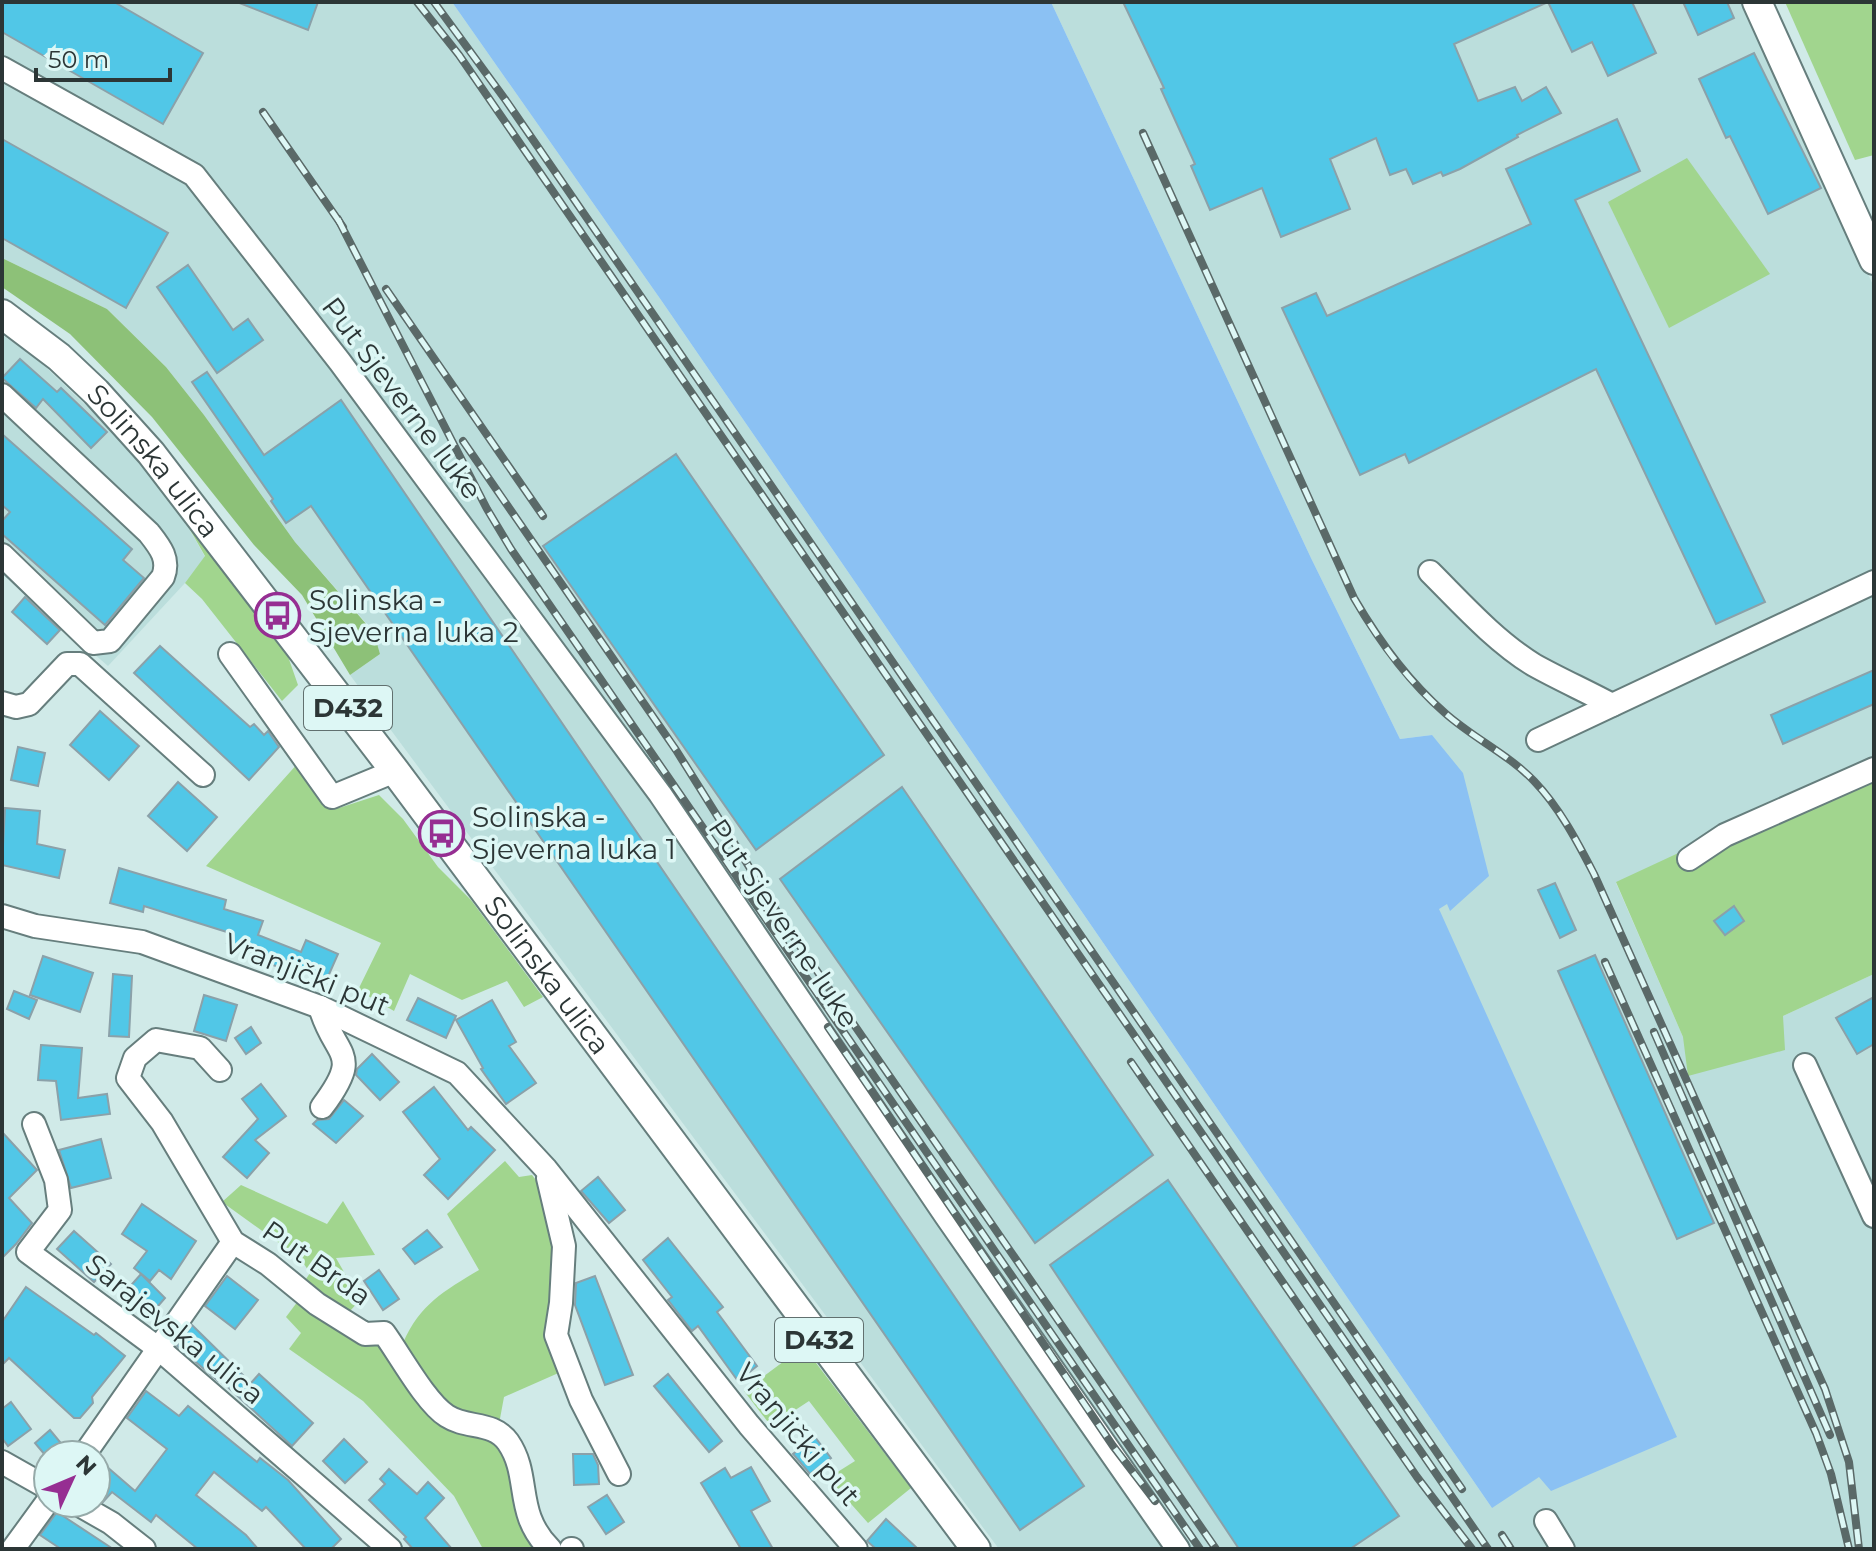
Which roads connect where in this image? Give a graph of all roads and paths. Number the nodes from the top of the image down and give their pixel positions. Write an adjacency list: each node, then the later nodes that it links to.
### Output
1 (1757, 2): 3 (main road)
2 (2, 68): 40 (street, Put Sjeverne luke)
3 (1874, 260)
4 (2, 314): 14 (main road, Solinska ulica / D432)
5 (2, 395): 6 (street)
6 (2, 555)
7 (1430, 572): 11 (street)
8 (1874, 582): 11 (street)
9 (230, 654): 14 (street)
10 (2, 703): 15 (street)
11 (1612, 705): 12 (street)
12 (1538, 740)
13 (1874, 769): 16 (street)
14 (395, 771): 39 (main road, Solinska ulica / D432)
15 (203, 775)
16 (1689, 859)
17 (2, 916): 18 (street, Vranjički put)
18 (320, 1007): 21 (street); 23 (street, Vranjički put)
19 (1805, 1065): 24 (street)
20 (220, 1070): 25 (street)
21 (322, 1107)
22 (34, 1124): 26 (street, Sarajevska ulica)
23 (546, 1169): 29 (street, Vranjički put); 38 (street, Vranjički put)
24 (1874, 1216)
25 (233, 1242): 26 (street, Put Brda); 37 (street, Put Brda)
26 (159, 1349): 27 (street, Put Brda); 36 (street, Sarajevska ulica)
27 (95, 1439)
28 (2, 1462): 30 (street)
29 (619, 1474)
30 (32, 1479)
31 (35, 1519): 34 (street)
32 (104, 1519): 35 (street)
33 (1546, 1521): 41 (street)
34 (13, 1549)
35 (144, 1549)
36 (390, 1549)
37 (550, 1549)
38 (856, 1549)
39 (976, 1549)
40 (1178, 1549)
41 (1563, 1549)

